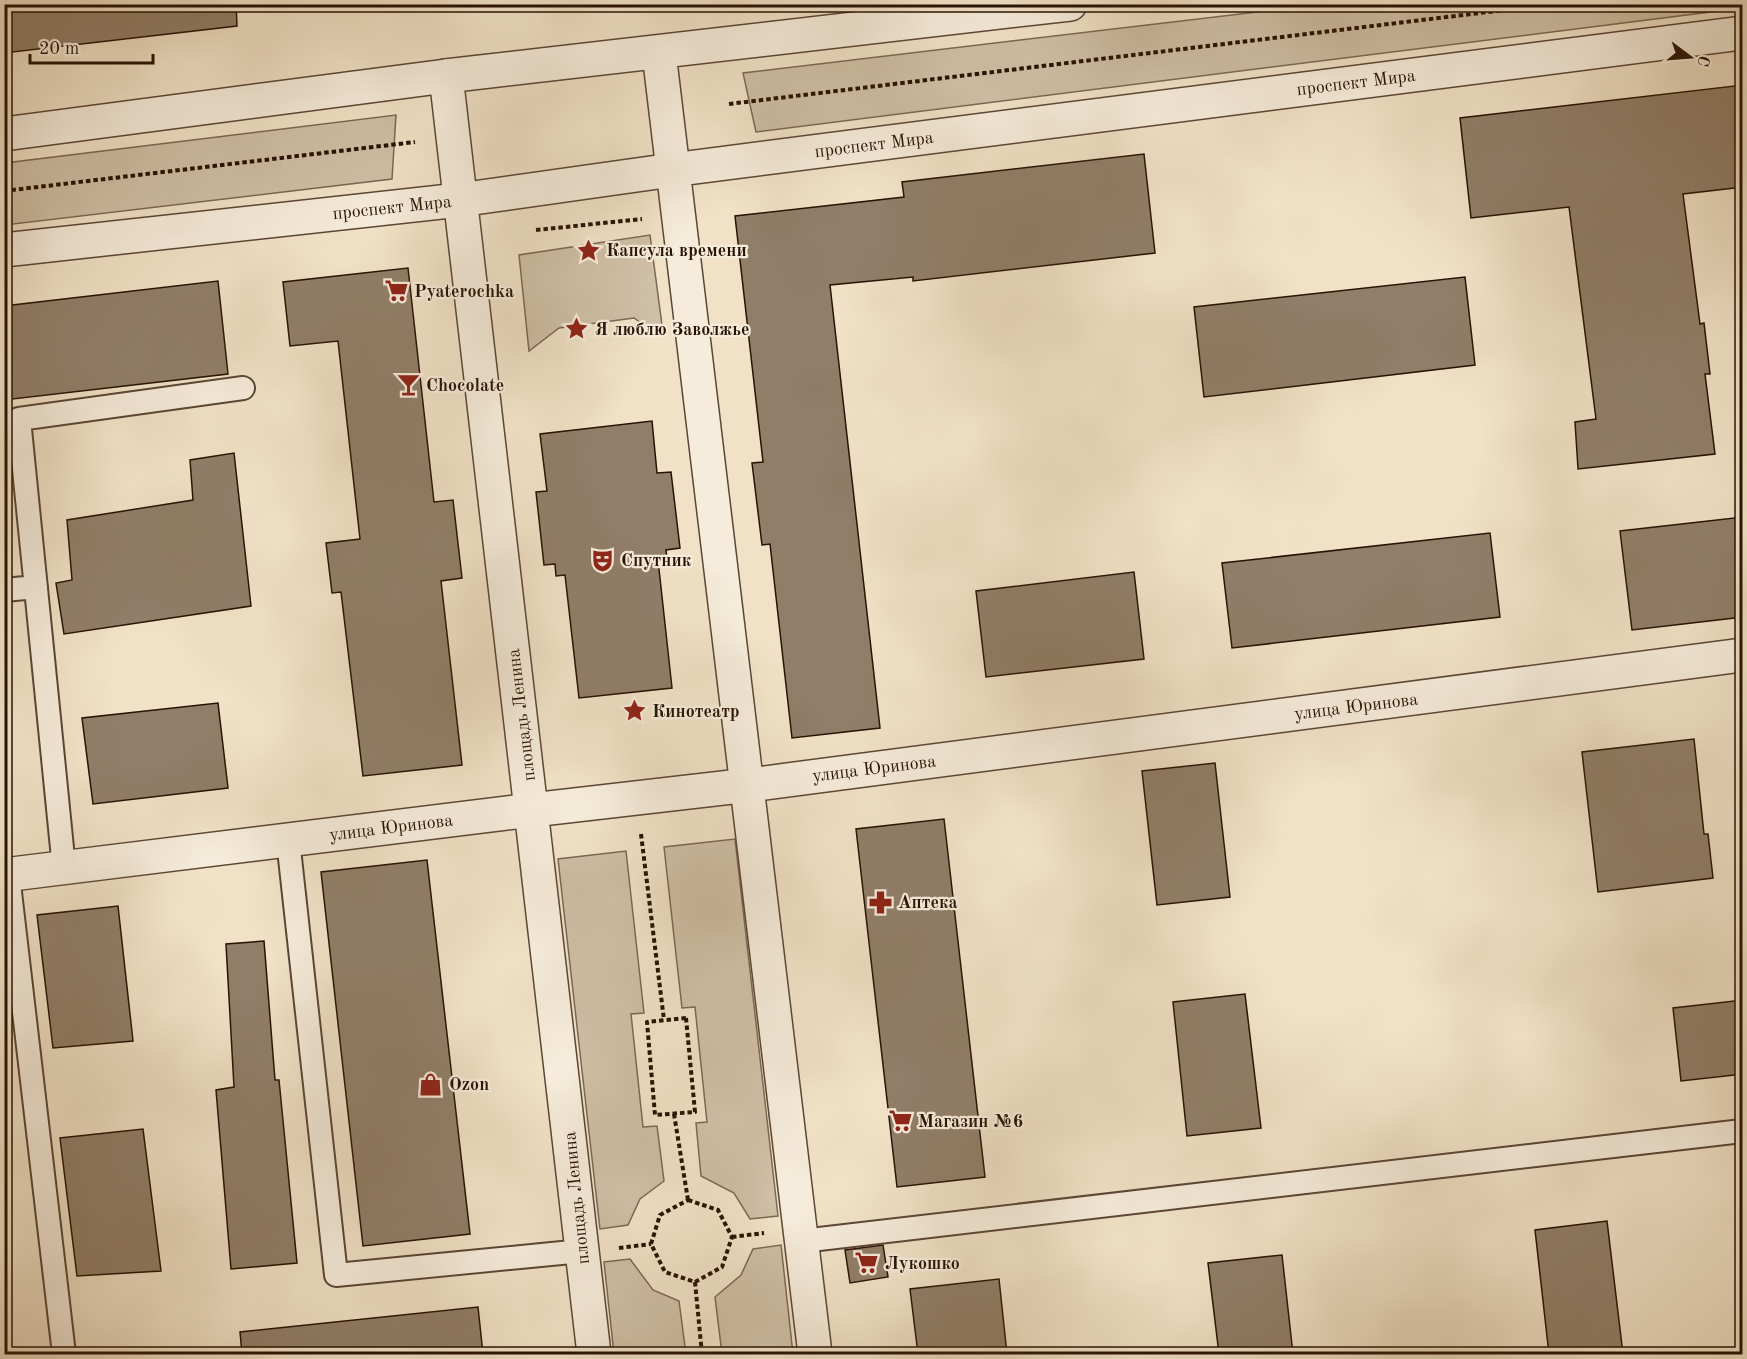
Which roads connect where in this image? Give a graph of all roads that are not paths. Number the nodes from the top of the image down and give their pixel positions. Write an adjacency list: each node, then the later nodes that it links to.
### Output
1 (1070, 4): 2 (street)
2 (866, 17): 4 (street)
3 (1743, 33): 7 (street, проспект Мира)
4 (659, 53): 5 (street); 7 (street)
5 (446, 76): 6 (street); 8 (street, площадь Ленина)
6 (4, 134)
7 (672, 170): 8 (street, проспект Мира); 14 (street)
8 (459, 200): 9 (street, проспект Мира); 15 (street, площадь Ленина)
9 (4, 250)
10 (243, 388): 11 (lane)
11 (36, 587): 12 (lane); 17 (lane)
12 (4, 590)
13 (1743, 655): 14 (street, улица Юринова)
14 (749, 785): 15 (street, улица Юринова); 20 (street)
15 (532, 810): 16 (street, улица Юринова); 21 (street, площадь Ленина)
16 (288, 840): 17 (street, улица Юринова); 21 (lane)
17 (64, 868): 18 (street, улица Юринова)
18 (6, 875): 22 (lane)
19 (1743, 1131): 20 (lane)
20 (802, 1241): 24 (street)
21 (582, 1251): 23 (street, площадь Ленина)
22 (64, 1354)
23 (594, 1354)
24 (816, 1354)

